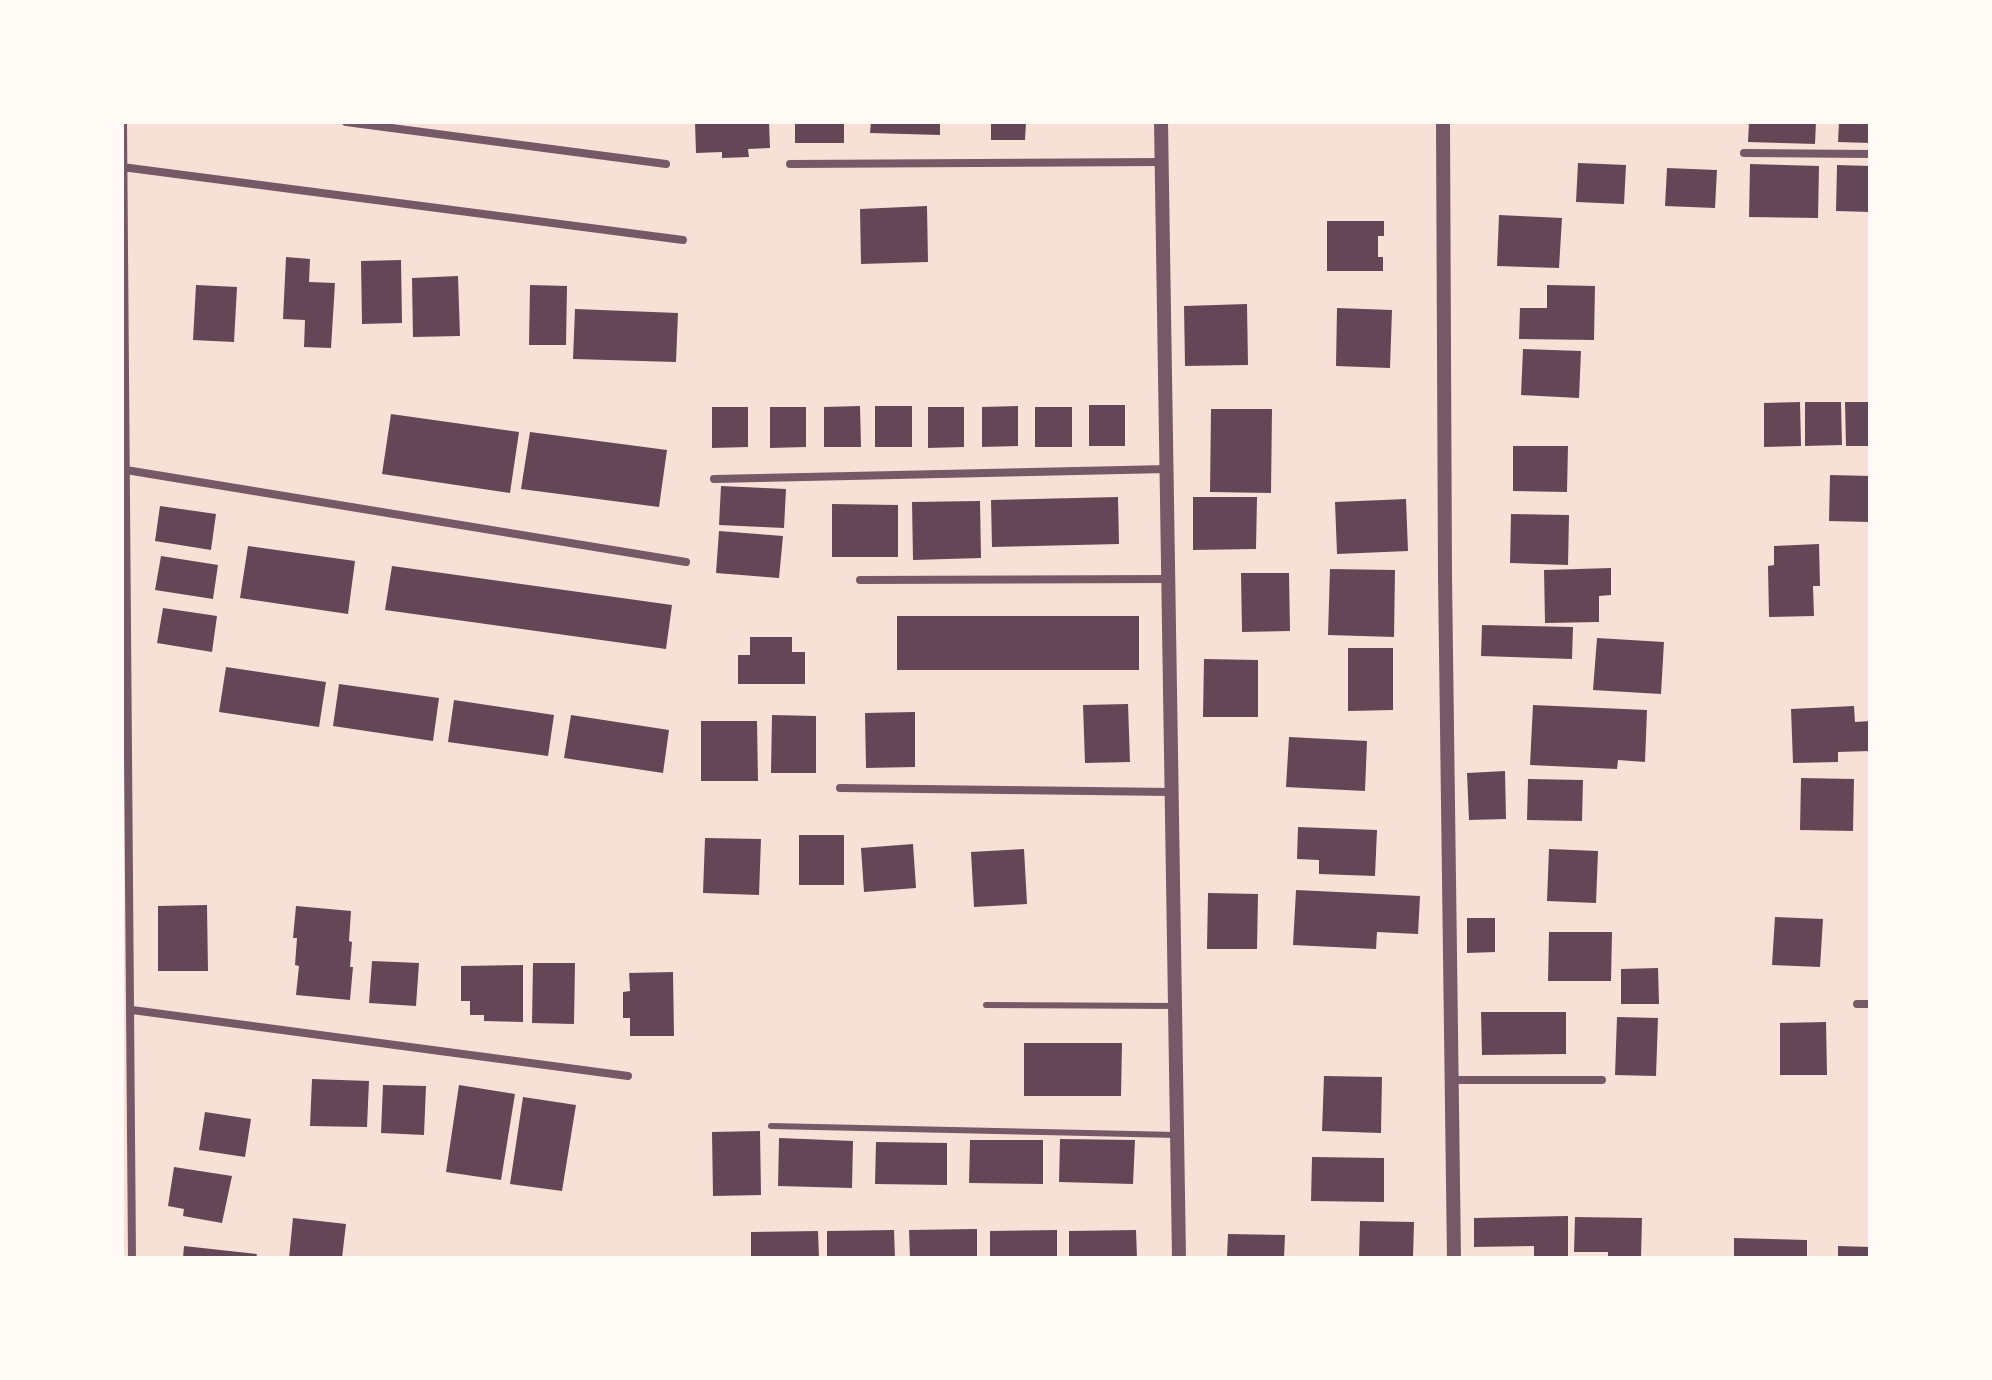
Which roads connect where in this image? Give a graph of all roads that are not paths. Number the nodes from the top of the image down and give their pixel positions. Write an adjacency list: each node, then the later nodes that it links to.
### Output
1 (123, 122): 10 (street)
2 (346, 122): 8 (street)
3 (1161, 122): 7 (street)
4 (1443, 122): 26 (street)
5 (1744, 153): 6 (street)
6 (1870, 154)
7 (1162, 162): 9 (street); 12 (street)
8 (666, 164)
9 (790, 164)
10 (123, 167): 11 (street); 13 (street)
11 (683, 240)
12 (1167, 469): 14 (street); 16 (street)
13 (126, 470): 15 (street); 24 (street)
14 (714, 479)
15 (686, 562)
16 (1169, 579): 17 (street); 19 (street)
17 (860, 580)
18 (840, 788): 19 (street)
19 (1172, 792): 23 (street)
20 (1857, 1004): 21 (street)
21 (1870, 1004)
22 (986, 1005): 23 (lane)
23 (1175, 1006): 29 (street)
24 (132, 1010): 25 (street); 30 (street)
25 (628, 1076)
26 (1451, 1079): 27 (street); 32 (street)
27 (1602, 1080)
28 (771, 1126): 29 (lane)
29 (1177, 1135): 31 (street)
30 (132, 1258)
31 (1179, 1258)
32 (1454, 1258)

